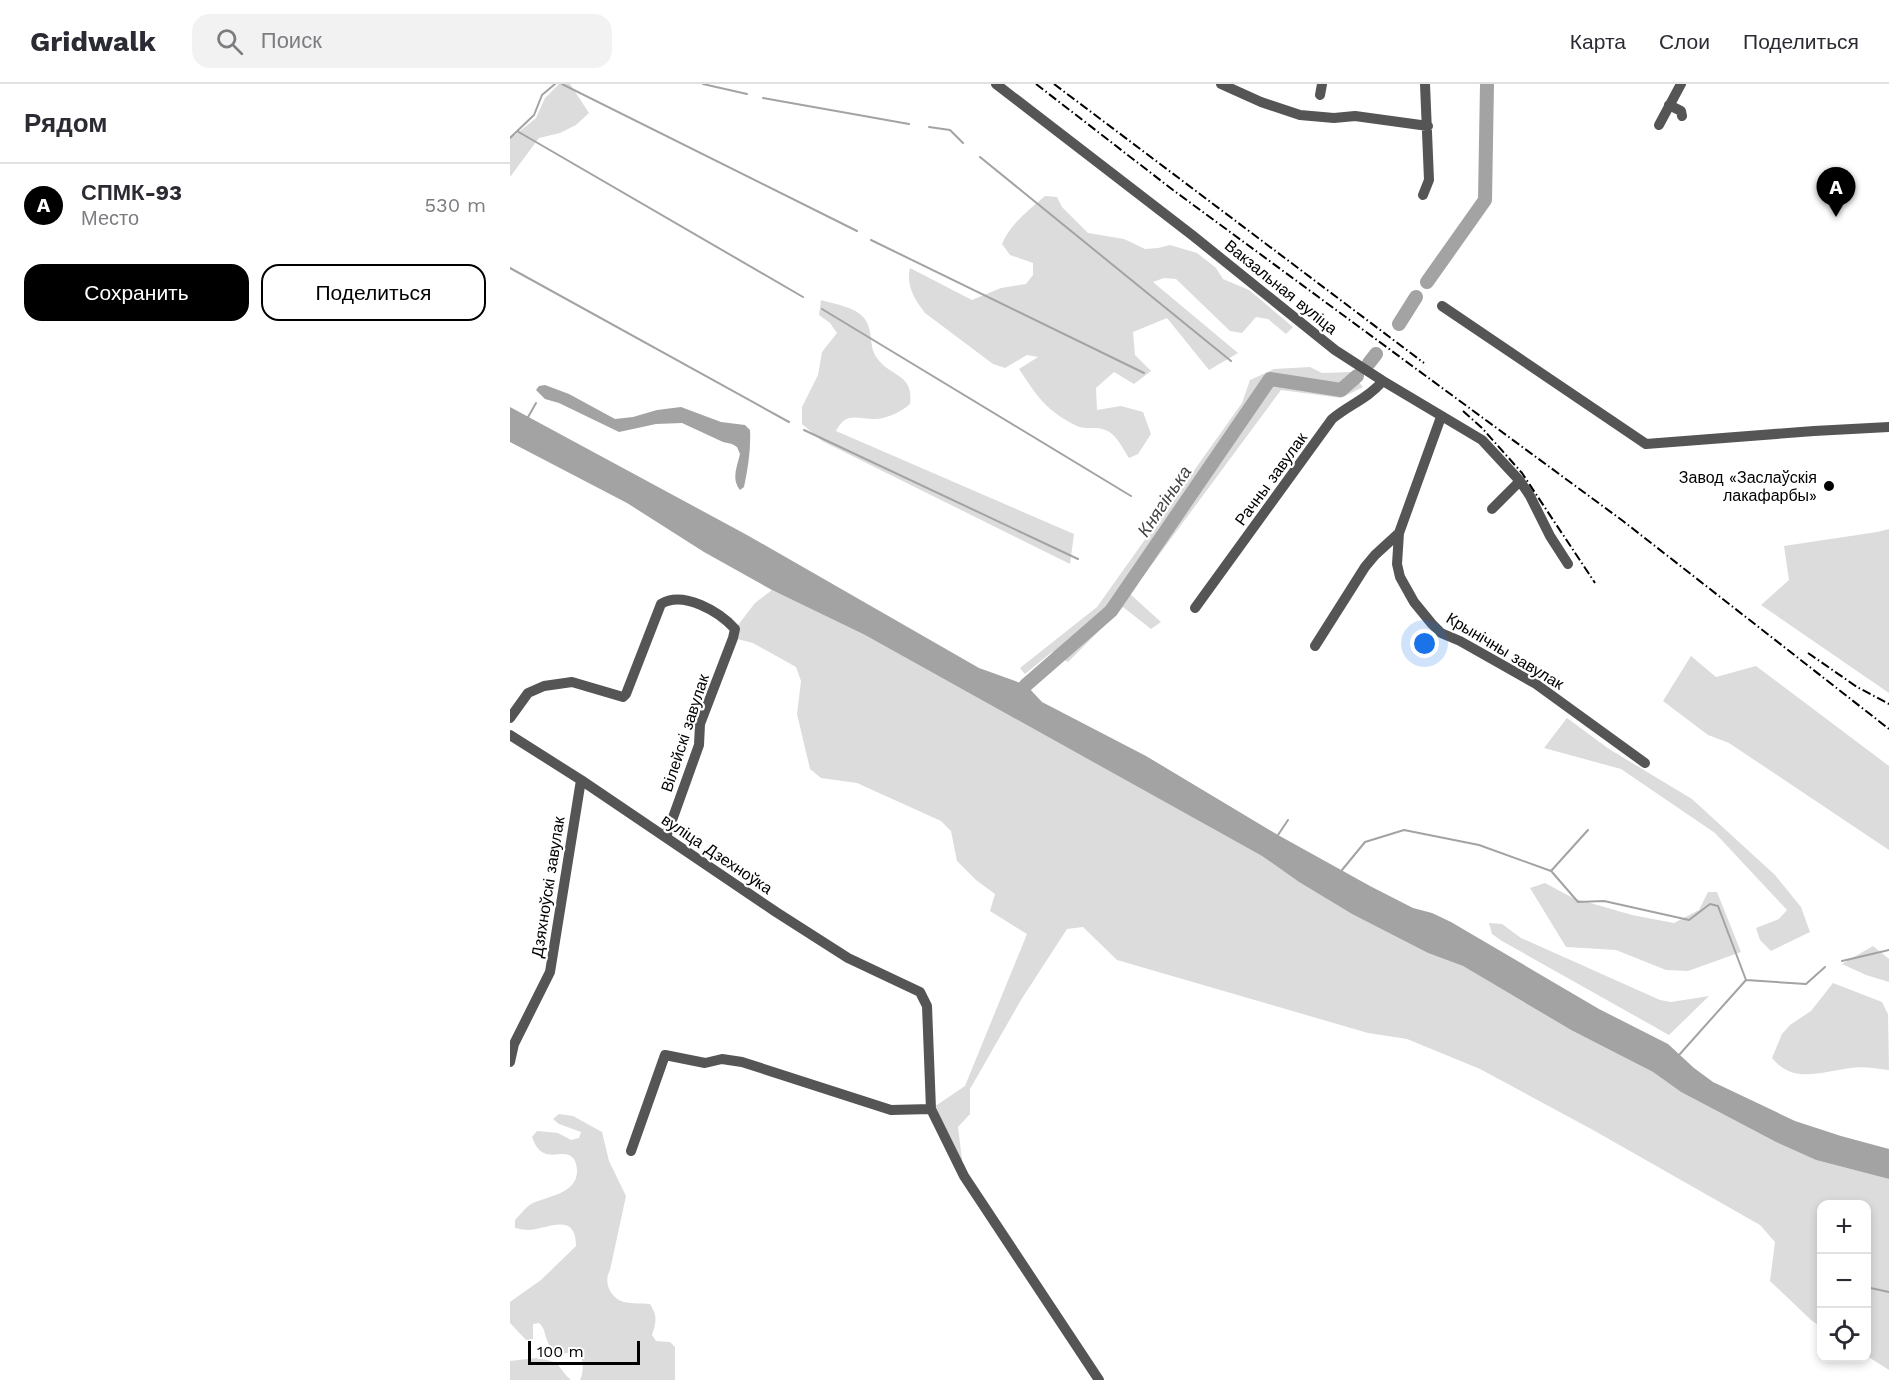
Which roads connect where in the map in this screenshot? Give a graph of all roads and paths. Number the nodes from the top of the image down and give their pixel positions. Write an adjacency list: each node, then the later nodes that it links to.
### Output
1 (996, 84): 11 (street, Вакзальная вуліца)
2 (1221, 84): 8 (street)
3 (1425, 84): 8 (street)
4 (1681, 84): 5 (street)
5 (1669, 105): 6 (street); 7 (street)
6 (1682, 116)
7 (1659, 125)
8 (1428, 126): 9 (street)
9 (1423, 195)
10 (1442, 306): 13 (street)
11 (1383, 381): 12 (street, Вакзальная вуліца); 18 (street, Рачны завулак)
12 (1441, 417): 14 (street, Вакзальная вуліца); 16 (street)
13 (1889, 428)
14 (1520, 481): 15 (street); 17 (street, Вакзальная вуліца)
15 (1492, 509)
16 (1399, 533): 19 (street); 22 (street, Крынічны завулак)
17 (1568, 564)
18 (1195, 608)
19 (1315, 646)
20 (510, 718): 24 (street, Вілейскі завулак)
21 (510, 735): 23 (street, вуліца Дзехноўка)
22 (1645, 763)
23 (581, 780): 24 (street, вуліца Дзехноўка); 25 (street, Дзяхноўскі завулак)
24 (666, 837): 26 (street, вуліца Дзехноўка)
25 (510, 1062)
26 (932, 1109): 27 (street); 28 (street)
27 (631, 1151)
28 (1099, 1380)

